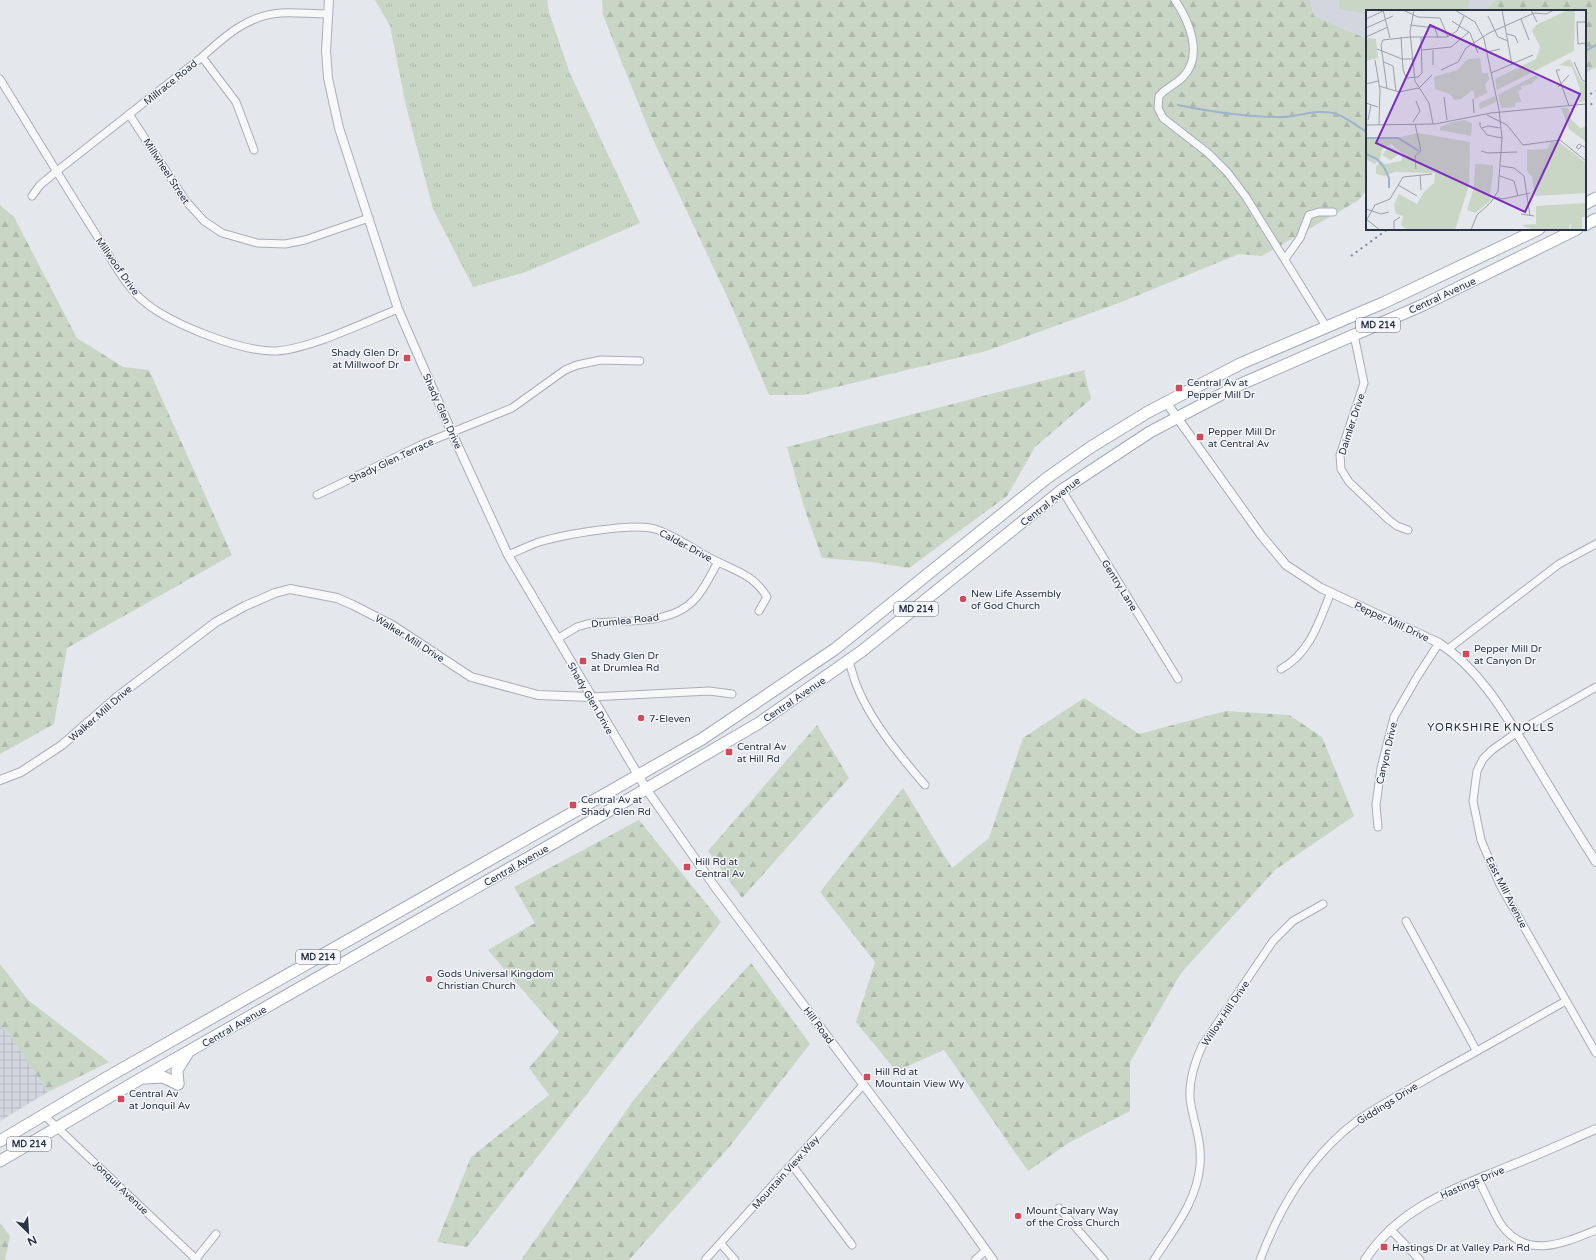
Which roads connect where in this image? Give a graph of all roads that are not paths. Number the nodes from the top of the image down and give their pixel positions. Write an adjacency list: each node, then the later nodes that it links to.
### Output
1 (329, 0): 3 (street, Shady Glen Drive)
2 (1175, 0): 18 (street)
3 (327, 14): 4 (street, Millrace Road); 13 (street, Shady Glen Drive)
4 (202, 57): 6 (street, Millrace Road); 7 (street)
5 (0, 79): 8 (street, Millwoof Drive)
6 (129, 114): 8 (street, Millrace Road); 13 (street, Millwheel Street)
7 (254, 150)
8 (57, 171): 9 (street, Millrace Road); 19 (street, Millwoof Drive)
9 (32, 196)
10 (1596, 198): 11 (main road)
11 (1586, 203)
12 (1333, 212): 18 (street)
13 (369, 218): 19 (street, Shady Glen Drive)
14 (1596, 219): 15 (main road)
15 (1586, 224)
16 (1537, 230): 20 (main road, Central Avenue / MD 214)
17 (1575, 230): 21 (main road, Central Avenue / MD 214)
18 (1285, 259): 20 (street)
19 (398, 309): 25 (street, Shady Glen Drive)
20 (1327, 328): 23 (main road, Central Avenue / MD 214)
21 (1354, 335): 24 (main road, Central Avenue / MD 214); 28 (street, Daimler Drive)
22 (640, 361): 25 (street, Shady Glen Terrace)
23 (1166, 402): 24 (street, Pepper Mill Drive); 44 (main road, Central Avenue / MD 214)
24 (1176, 417): 26 (main road, Central Avenue / MD 214); 32 (street, Pepper Mill Drive)
25 (452, 433): 27 (street, Shady Glen Terrace); 30 (street, Shady Glen Drive)
26 (1062, 490): 37 (main road, Central Avenue / MD 214); 39 (street, Gentry Lane)
27 (317, 495)
28 (1408, 530)
29 (1596, 544): 36 (street)
30 (508, 556): 31 (street, Calder Drive); 34 (street, Shady Glen Drive)
31 (718, 562): 33 (street, Calder Drive); 34 (street, Drumlea Road)
32 (1331, 592): 35 (street, Pepper Mill Drive); 38 (street)
33 (759, 611)
34 (557, 639): 42 (street, Shady Glen Drive)
35 (1439, 643): 36 (street, Pepper Mill Drive); 48 (street, Canyon Drive)
36 (1448, 649): 43 (street, Pepper Mill Drive)
37 (849, 661): 46 (street); 47 (main road, Central Avenue / MD 214)
38 (1280, 669)
39 (1178, 679)
40 (1596, 687): 43 (street, East Mill Avenue)
41 (732, 694): 42 (street, Walker Mill Drive)
42 (591, 697): 44 (street, Shady Glen Drive); 45 (street, Walker Mill Drive)
43 (1516, 732): 49 (street, Pepper Mill Drive); 52 (street, East Mill Avenue)
44 (637, 775): 47 (street, Shady Glen Drive); 58 (main road, Central Avenue / MD 214)
45 (0, 780)
46 (925, 785)
47 (647, 790): 54 (main road, Central Avenue / MD 214); 57 (street, Hill Road)
48 (1378, 828)
49 (1596, 862)
50 (1323, 904): 78 (street, Willow Hill Drive)
51 (1406, 921): 53 (street)
52 (1566, 1001): 53 (street, Giddings Drive); 55 (street, East Mill Avenue)
53 (1476, 1050): 79 (street, Giddings Drive)
54 (190, 1051): 56 (main road, Central Avenue / MD 214); 56 (main road)
55 (1596, 1053)
56 (140, 1079): 59 (main road, Central Avenue / MD 214)
57 (864, 1084): 63 (street, Mountain View Way); 71 (street, Hill Road)
58 (44, 1115): 59 (street, Jonquil Avenue); 61 (main road, Central Avenue / MD 214)
59 (58, 1127): 62 (main road, Central Avenue / MD 214); 72 (street, Jonquil Avenue)
60 (1596, 1129): 64 (street, Hastings Drive)
61 (0, 1141)
62 (0, 1161)
63 (792, 1165): 69 (street, Mountain View Way); 70 (street)
64 (1478, 1179): 66 (street, Hastings Drive); 67 (street)
65 (1059, 1208): 77 (street)
66 (1390, 1229): 80 (street, Hastings Drive); 81 (street)
67 (1596, 1230)
68 (216, 1234): 72 (street)
69 (721, 1244): 73 (street, Mountain View Way); 74 (street)
70 (852, 1245)
71 (986, 1250): 75 (street); 76 (street, Hill Road)
72 (196, 1259)
73 (705, 1260)
74 (735, 1260)
75 (975, 1260)
76 (993, 1260)
77 (1104, 1260)
78 (1154, 1260)
79 (1260, 1260)
80 (1365, 1260)
81 (1420, 1260)

